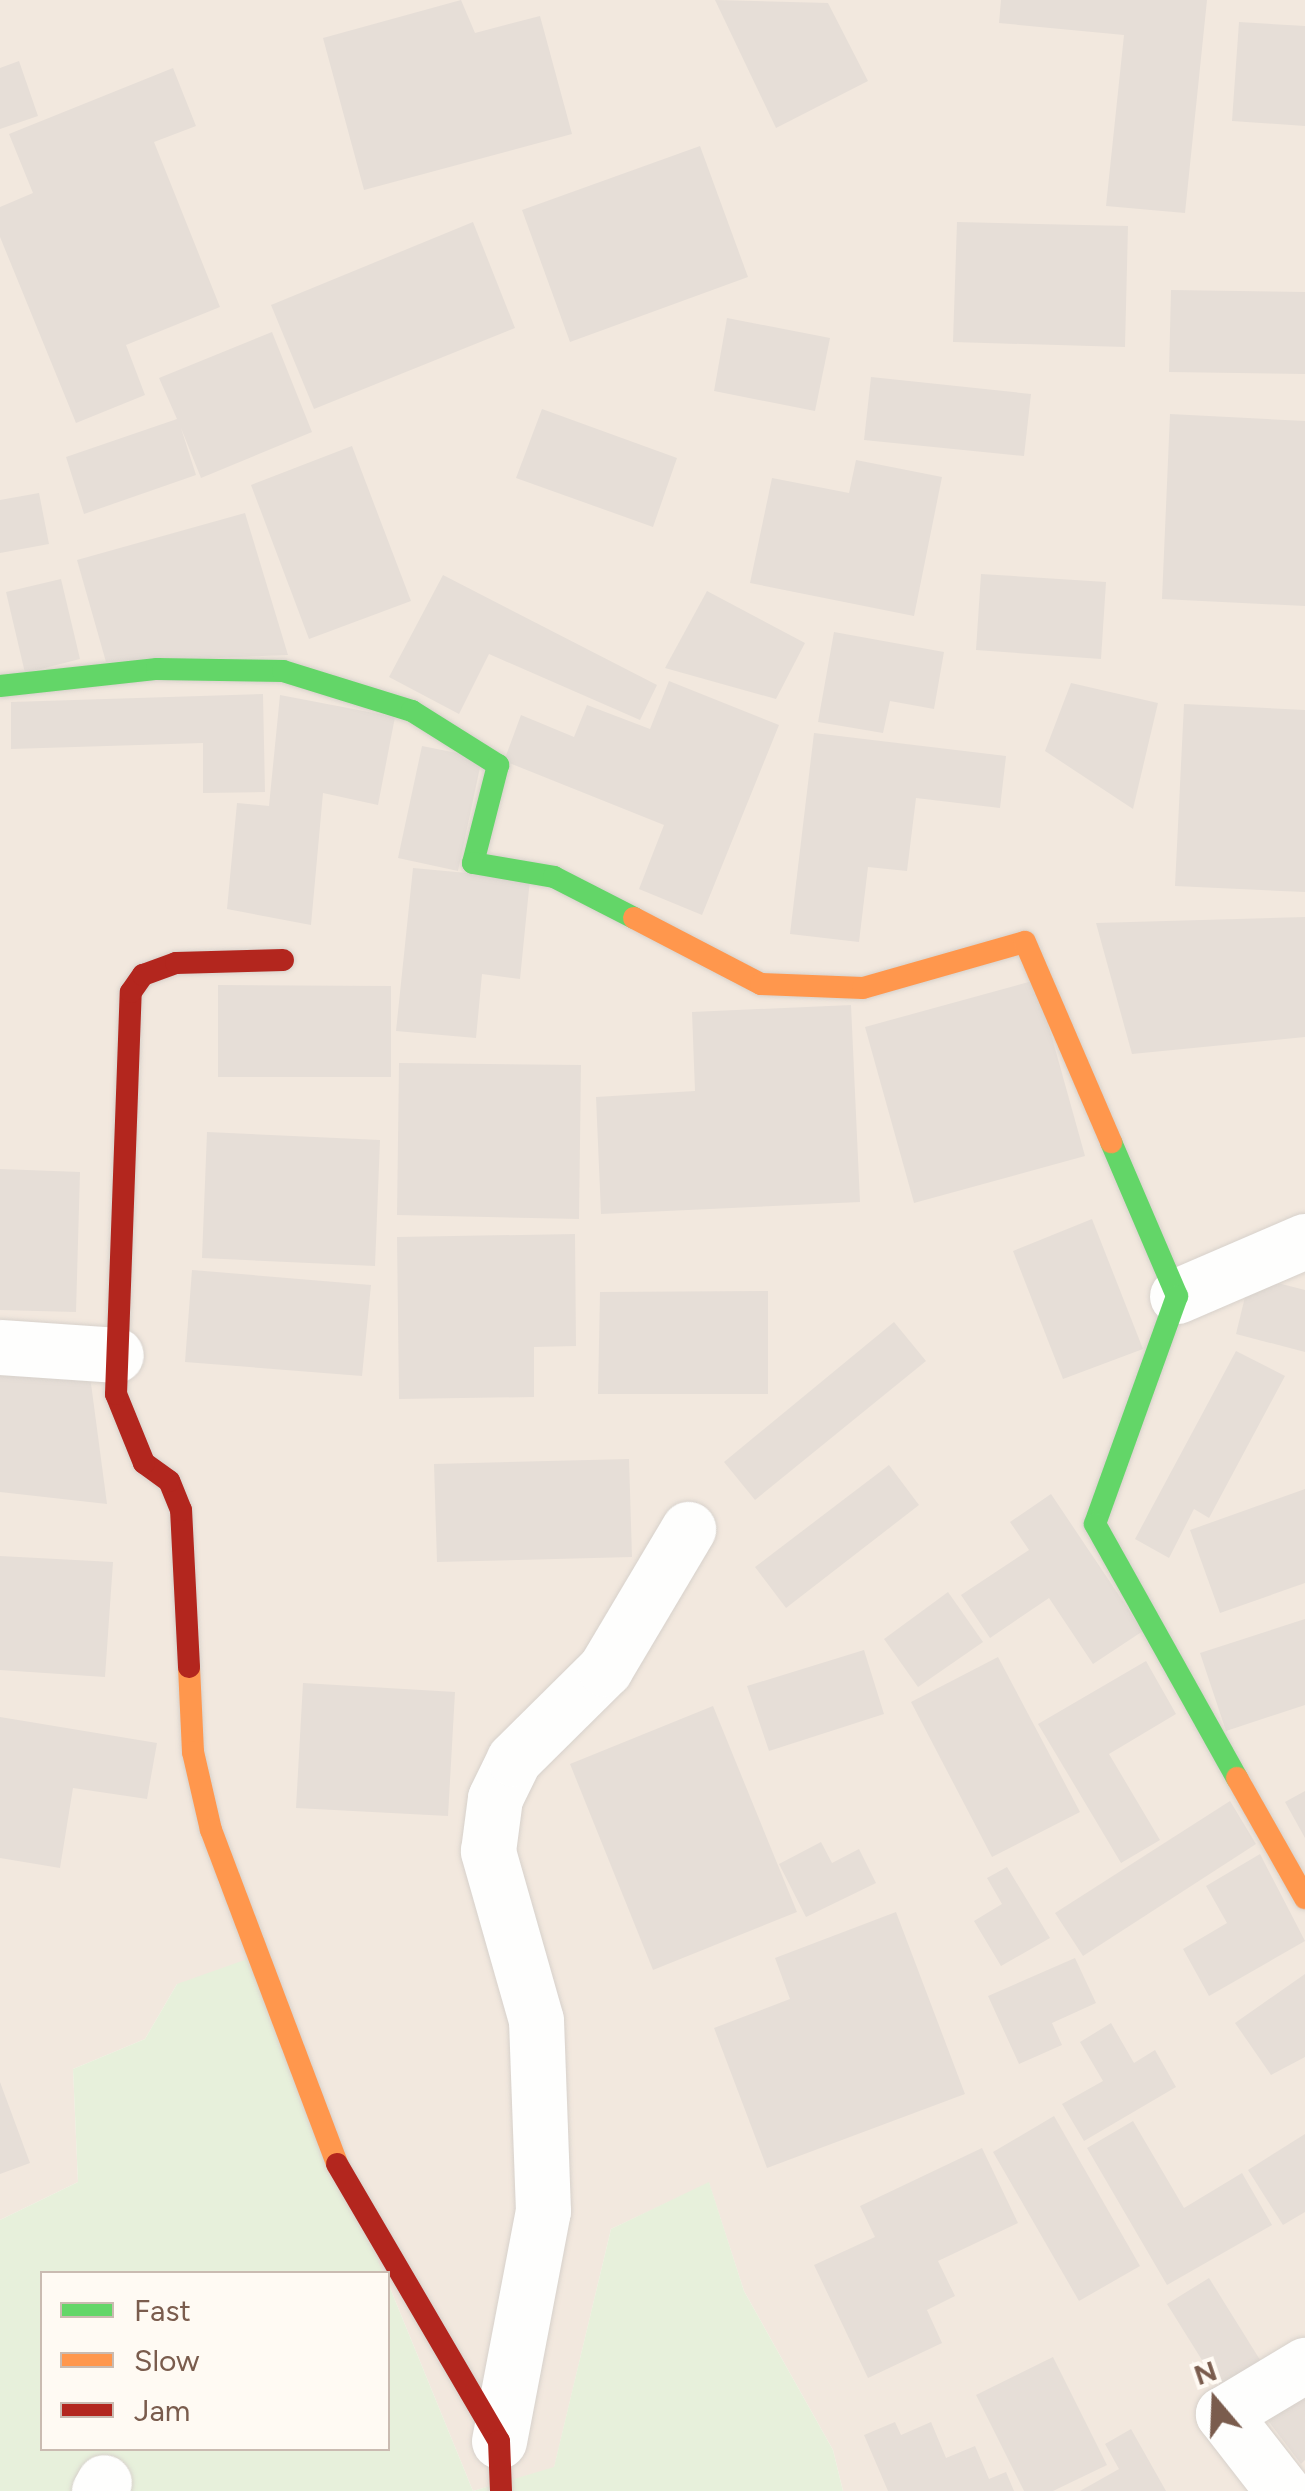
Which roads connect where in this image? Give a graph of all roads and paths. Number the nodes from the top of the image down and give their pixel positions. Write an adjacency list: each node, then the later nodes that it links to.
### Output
1 (0, 686): 4 (street)
2 (283, 960): 6 (street)
3 (1305, 1240): 4 (street)
4 (1177, 1296): 8 (street)
5 (0, 1346): 6 (street)
6 (116, 1355): 10 (street)
7 (688, 1528): 10 (street)
8 (1305, 1898)
9 (1305, 2365): 11 (street)
10 (500, 2466)
11 (1284, 2491)

